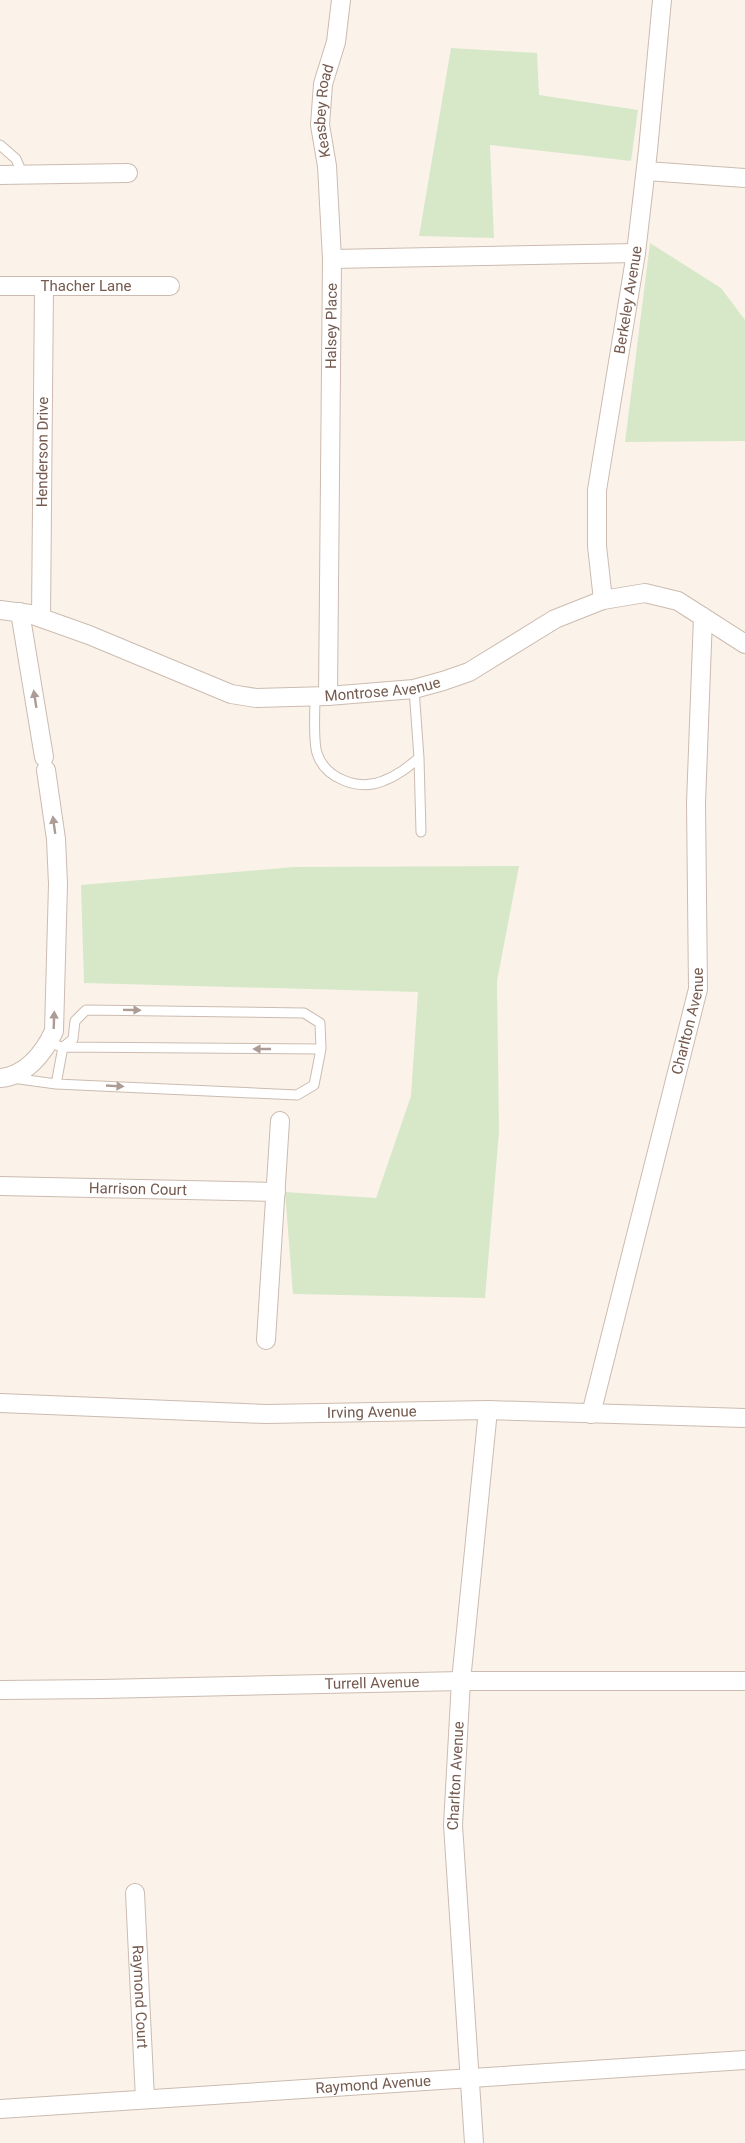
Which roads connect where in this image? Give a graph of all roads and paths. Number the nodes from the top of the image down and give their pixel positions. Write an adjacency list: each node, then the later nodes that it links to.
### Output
1 (340, 0): 10 (street, Keasbey Road)
2 (662, 0): 4 (street, Berkeley Avenue)
3 (0, 145): 7 (lane)
4 (646, 171): 8 (street); 9 (street, Berkeley Avenue)
5 (128, 173): 7 (street)
6 (0, 175): 7 (street)
7 (23, 175)
8 (745, 178)
9 (636, 253): 10 (street); 14 (street, Berkeley Avenue)
10 (332, 259): 21 (street, Halsey Place)
11 (0, 286): 12 (street, Thacher Lane)
12 (44, 286): 13 (street, Thacher Lane); 18 (street, Henderson Drive)
13 (170, 286)
14 (603, 600): 17 (street, Montrose Avenue); 20 (street, Montrose Avenue)
15 (0, 610): 16 (street, Montrose Avenue)
16 (20, 612): 18 (street, Montrose Avenue); 24 (street, one-way to 16)
17 (702, 617): 19 (street, Montrose Avenue); 34 (street, Charlton Avenue)
18 (41, 618): 21 (street, Montrose Avenue)
19 (745, 644)
20 (414, 689): 21 (street, Montrose Avenue); 22 (lane)
21 (322, 696): 22 (lane)
22 (419, 758): 23 (lane)
23 (421, 832)
24 (56, 1045): 25 (lane, one-way to 24); 25 (lane, one-way to 25); 26 (street); 27 (lane)
25 (321, 1049): 27 (lane, one-way to 25)
26 (3, 1078): 27 (lane)
27 (56, 1084)
28 (280, 1120): 30 (street)
29 (0, 1186): 30 (street, Harrison Court)
30 (276, 1192): 31 (street)
31 (266, 1340)
32 (0, 1403): 33 (street, Irving Avenue)
33 (488, 1410): 34 (street, Irving Avenue); 36 (street, Charlton Avenue)
34 (591, 1414): 35 (street, Irving Avenue)
35 (745, 1418)
36 (461, 1680): 37 (street, Turrell Avenue); 38 (street, Turrell Avenue); 41 (street, Charlton Avenue)
37 (745, 1681)
38 (0, 1690)
39 (135, 1893): 42 (street, Raymond Court)
40 (745, 2060): 41 (street, Raymond Avenue)
41 (470, 2078): 42 (street, Raymond Avenue); 44 (street, Charlton Avenue)
42 (145, 2099): 43 (street, Raymond Avenue)
43 (0, 2109)
44 (474, 2143)

